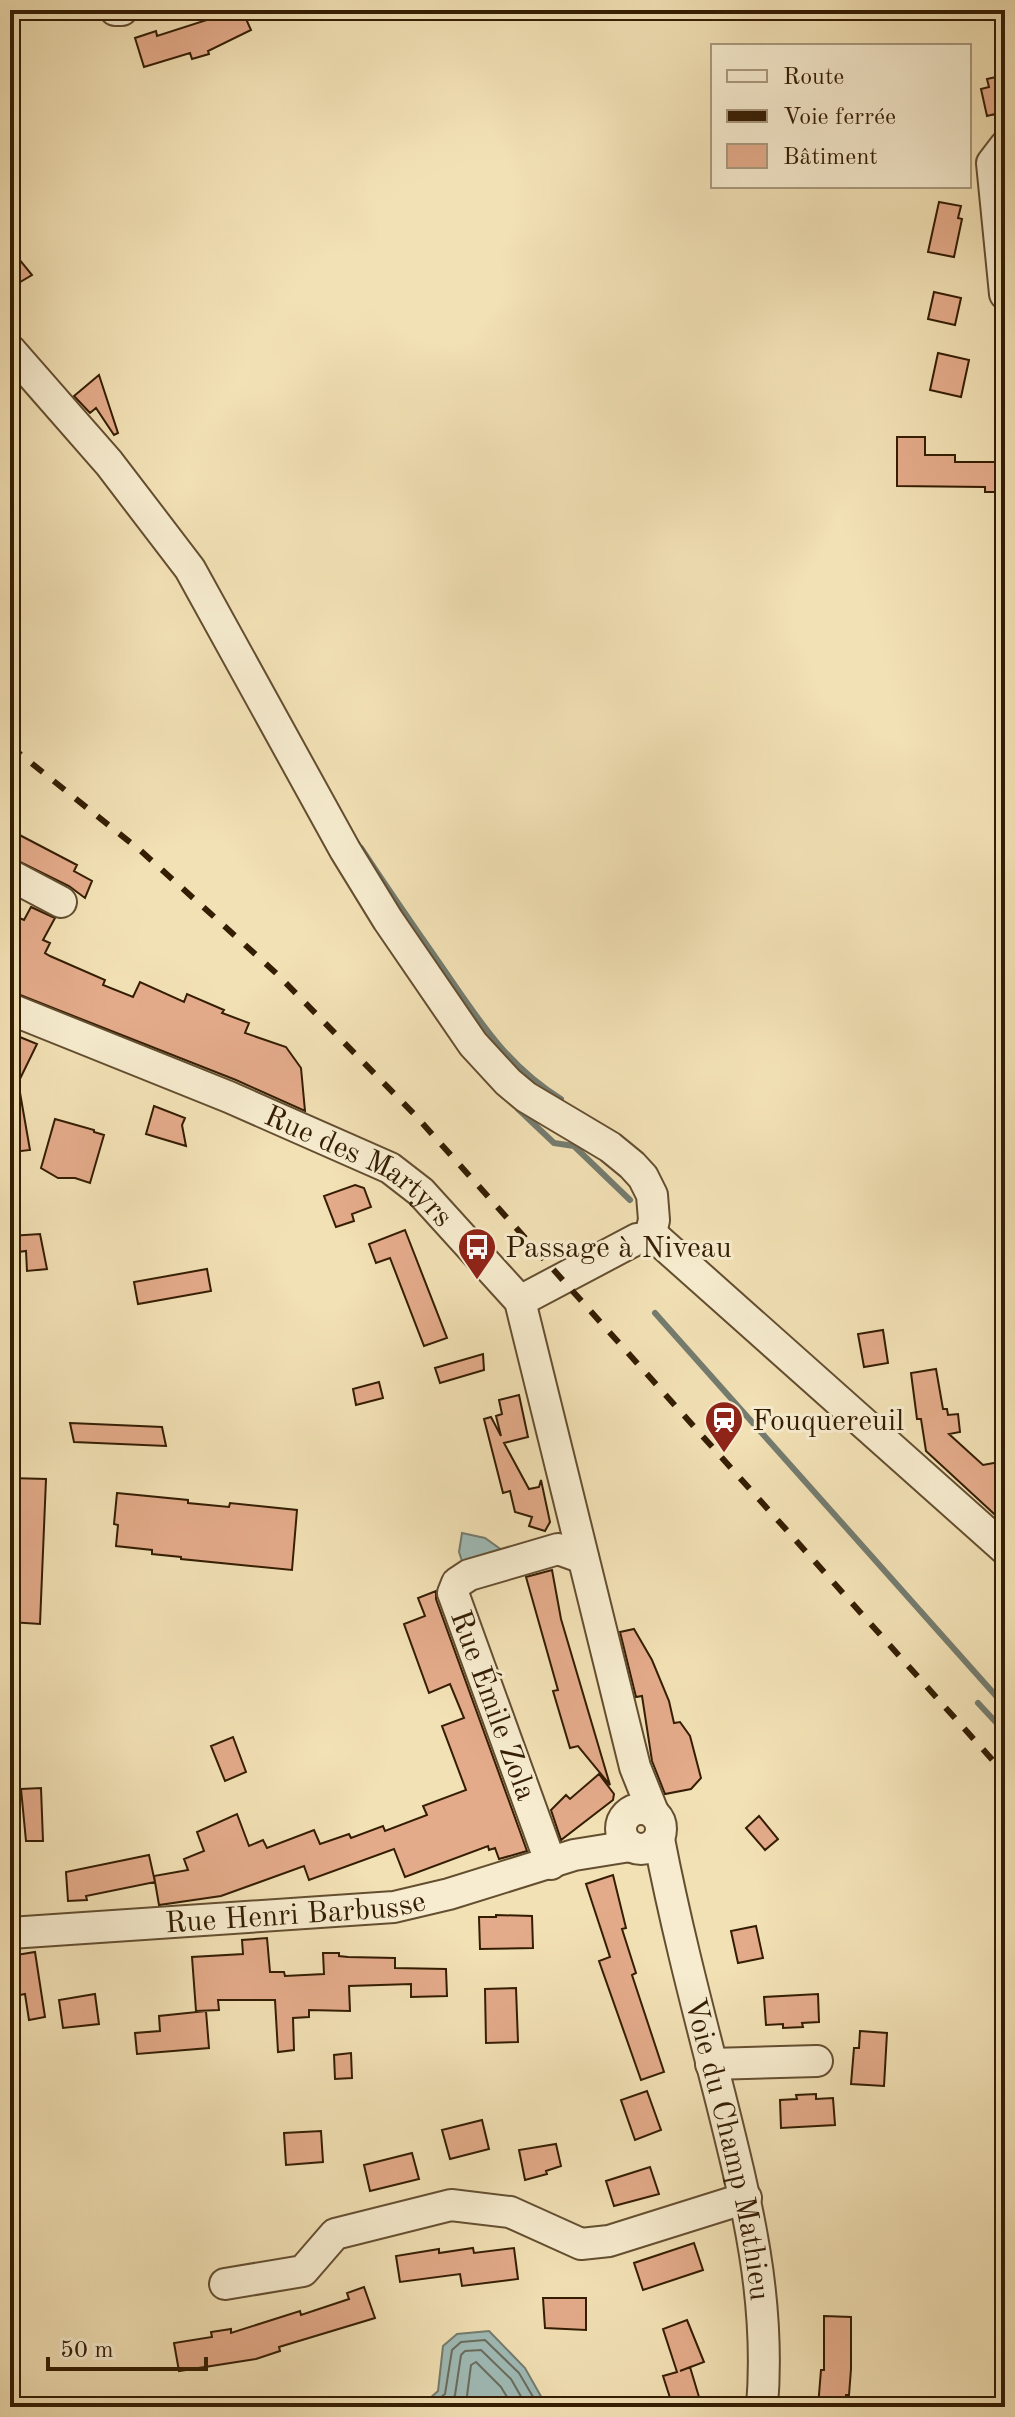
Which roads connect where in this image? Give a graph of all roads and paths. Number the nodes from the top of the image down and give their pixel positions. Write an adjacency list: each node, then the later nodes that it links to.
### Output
1 (115, 10): 2 (street)
2 (122, 10)
3 (1005, 146): 4 (street)
4 (1005, 294)
5 (10, 350): 10 (street)
6 (12, 882): 7 (street)
7 (61, 902)
8 (400, 974): 10 (street)
9 (10, 1009): 12 (street, Rue des Martyrs)
10 (484, 1057): 11 (street)
11 (650, 1237): 12 (street); 13 (street)
12 (520, 1301): 14 (street, Rue des Martyrs)
13 (1005, 1549)
14 (583, 1558): 15 (street); 16 (street, Rue Émile Zola)
15 (640, 1830): 16 (street, Rue Henri Barbusse); 19 (street, Voie du Champ Mathieu)
16 (563, 1860): 17 (street, Rue Henri Barbusse)
17 (10, 1933)
18 (817, 2061): 19 (street)
19 (711, 2064): 20 (street, Voie du Champ Mathieu)
20 (746, 2198): 21 (street); 22 (street, Voie du Champ Mathieu)
21 (225, 2284)
22 (762, 2407)

